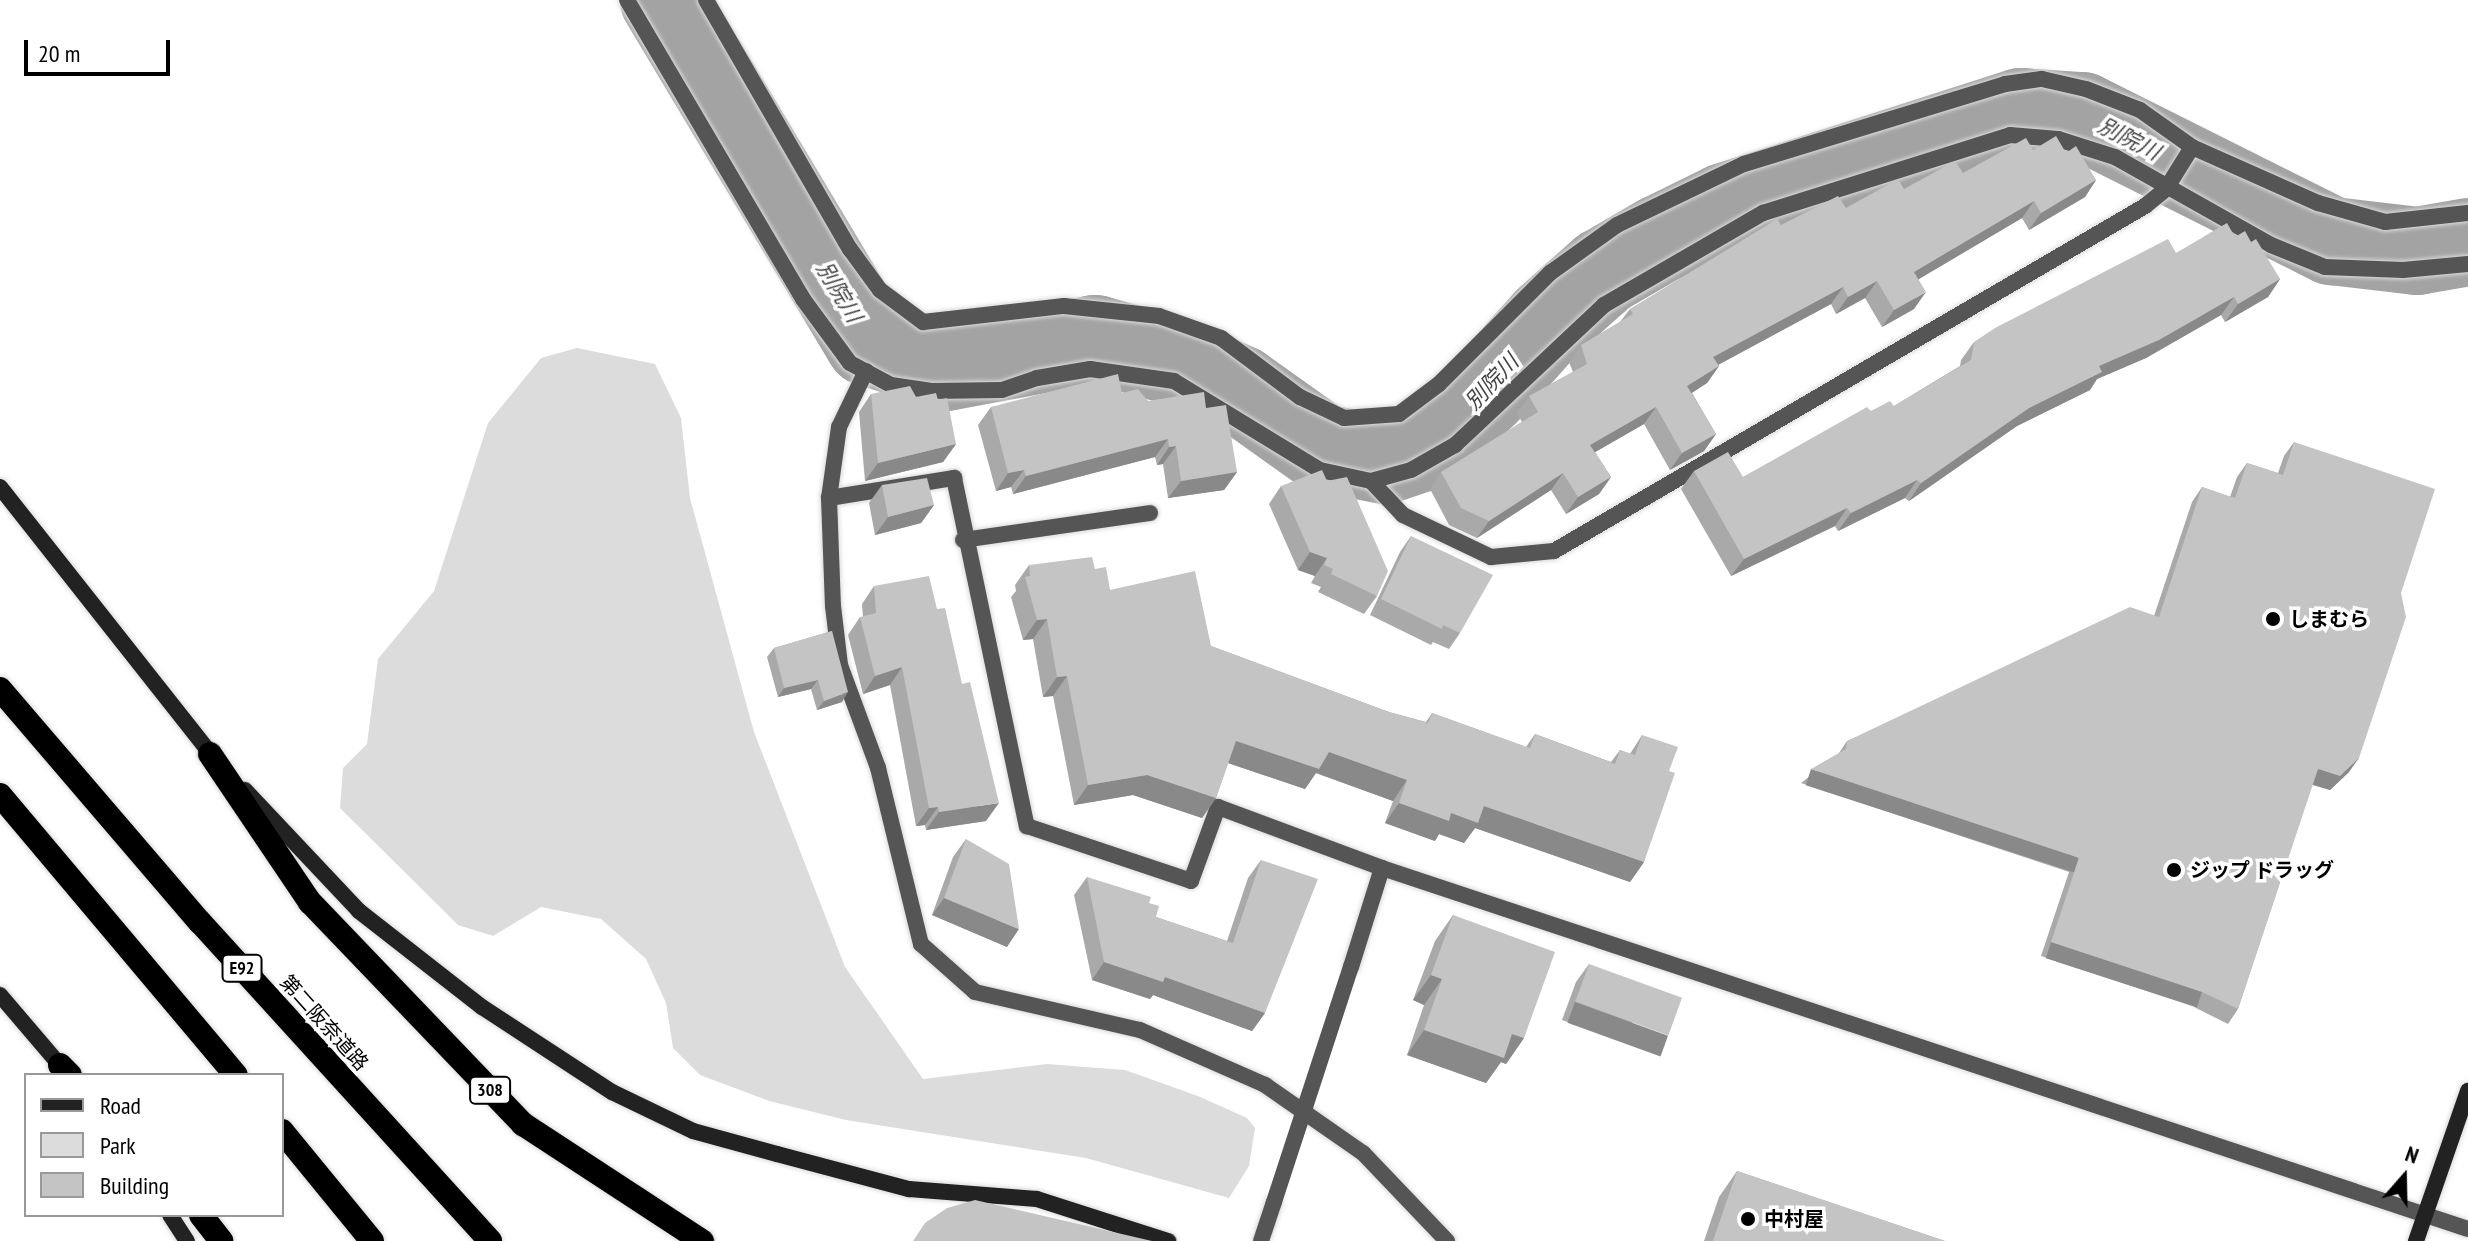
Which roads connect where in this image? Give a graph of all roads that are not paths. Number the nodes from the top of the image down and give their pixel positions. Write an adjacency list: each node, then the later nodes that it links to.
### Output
1 (627, 0): 7 (street)
2 (706, 0): 3 (street)
3 (2192, 147): 4 (street); 5 (street)
4 (2166, 189): 6 (street); 8 (street); 8 (street)
5 (2468, 213)
6 (2468, 264)
7 (866, 371): 8 (street); 10 (street)
8 (1371, 481)
9 (0, 487): 14 (street)
10 (829, 498): 12 (street); 33 (street)
11 (1150, 513): 12 (street)
12 (963, 540): 16 (street)
13 (0, 689): 29 (highway, 第二阪奈道路 / E92)
14 (210, 754): 30 (highway, 308); 31 (street)
15 (0, 795): 19 (highway)
16 (1382, 868): 22 (street); 32 (street, bridge)
17 (0, 995): 18 (street)
18 (66, 1072)
19 (234, 1073)
20 (2468, 1091): 22 (street)
21 (284, 1133): 28 (highway)
22 (2424, 1214): 25 (street); 34 (street)
23 (171, 1217): 26 (street)
24 (203, 1217): 27 (highway)
25 (2468, 1229)
26 (187, 1241)
27 (221, 1241)
28 (372, 1241)
29 (490, 1241)
30 (702, 1241)
31 (1168, 1241)
32 (1261, 1241)
33 (1447, 1241)
34 (2416, 1241)

